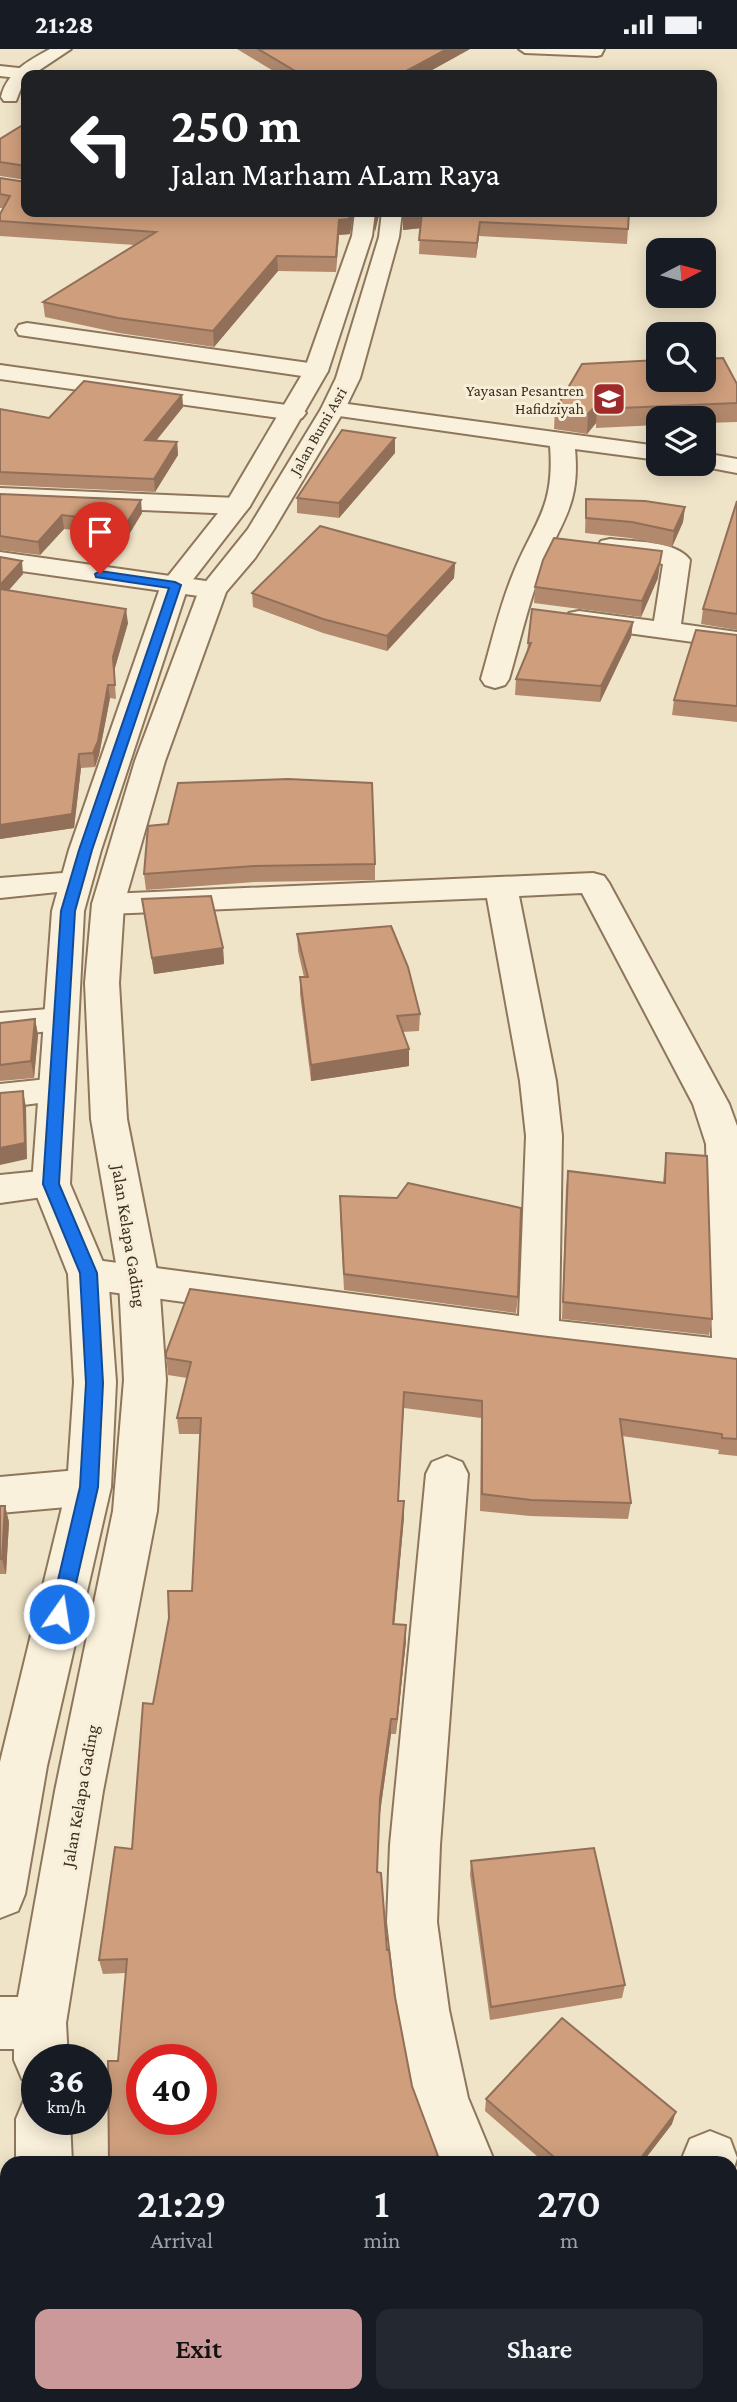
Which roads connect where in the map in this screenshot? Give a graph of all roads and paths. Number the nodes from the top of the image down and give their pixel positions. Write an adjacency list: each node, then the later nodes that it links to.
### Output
1 (525, 49): 2 (lane)
2 (598, 49)
3 (67, 56): 4 (street); 5 (street)
4 (41, 70)
5 (55, 70)
6 (364, 217): 8 (street, Jalan Bumi Asri)
7 (391, 217): 9 (street, Jalan Bumi Asri)
8 (362, 236): 9 (street); 11 (street, Jalan Bumi Asri)
9 (389, 237): 13 (street, Jalan Bumi Asri)
10 (27, 330): 11 (street)
11 (316, 371): 14 (street, Jalan Bumi Asri)
12 (0, 372): 14 (street)
13 (333, 409): 15 (street); 23 (street, Jalan Bumi Asri)
14 (293, 413): 20 (street, Jalan Bumi Asri)
15 (562, 440): 16 (street); 21 (street)
16 (646, 451)
17 (716, 462): 18 (street)
18 (737, 466)
19 (0, 496): 20 (street)
20 (237, 506): 23 (street, Jalan Bumi Asri)
21 (564, 541): 24 (street); 25 (street)
22 (0, 559): 23 (street)
23 (194, 588): 28 (street); 31 (street, Jalan Kelapa Gading)
24 (538, 614): 25 (street); 27 (street)
25 (667, 631): 26 (street)
26 (737, 640)
27 (495, 679)
28 (75, 882): 30 (street); 32 (street)
29 (501, 887): 31 (street); 40 (street); 41 (street)
30 (0, 888)
31 (108, 904): 39 (street, Jalan Kelapa Gading)
32 (61, 1020): 33 (street); 34 (street)
33 (0, 1025)
34 (57, 1090): 35 (street); 36 (street)
35 (0, 1095)
36 (51, 1184): 37 (street); 38 (street)
37 (0, 1189)
38 (88, 1273): 39 (street); 43 (street)
39 (139, 1281): 40 (street); 46 (street, Jalan Kelapa Gading)
40 (540, 1334): 41 (street)
41 (735, 1357)
42 (447, 1474): 49 (street)
43 (89, 1487): 44 (street); 45 (street)
44 (0, 1495)
45 (0, 1894)
46 (27, 2035)
47 (43, 2135): 48 (street)
48 (44, 2156)
49 (464, 2156)

